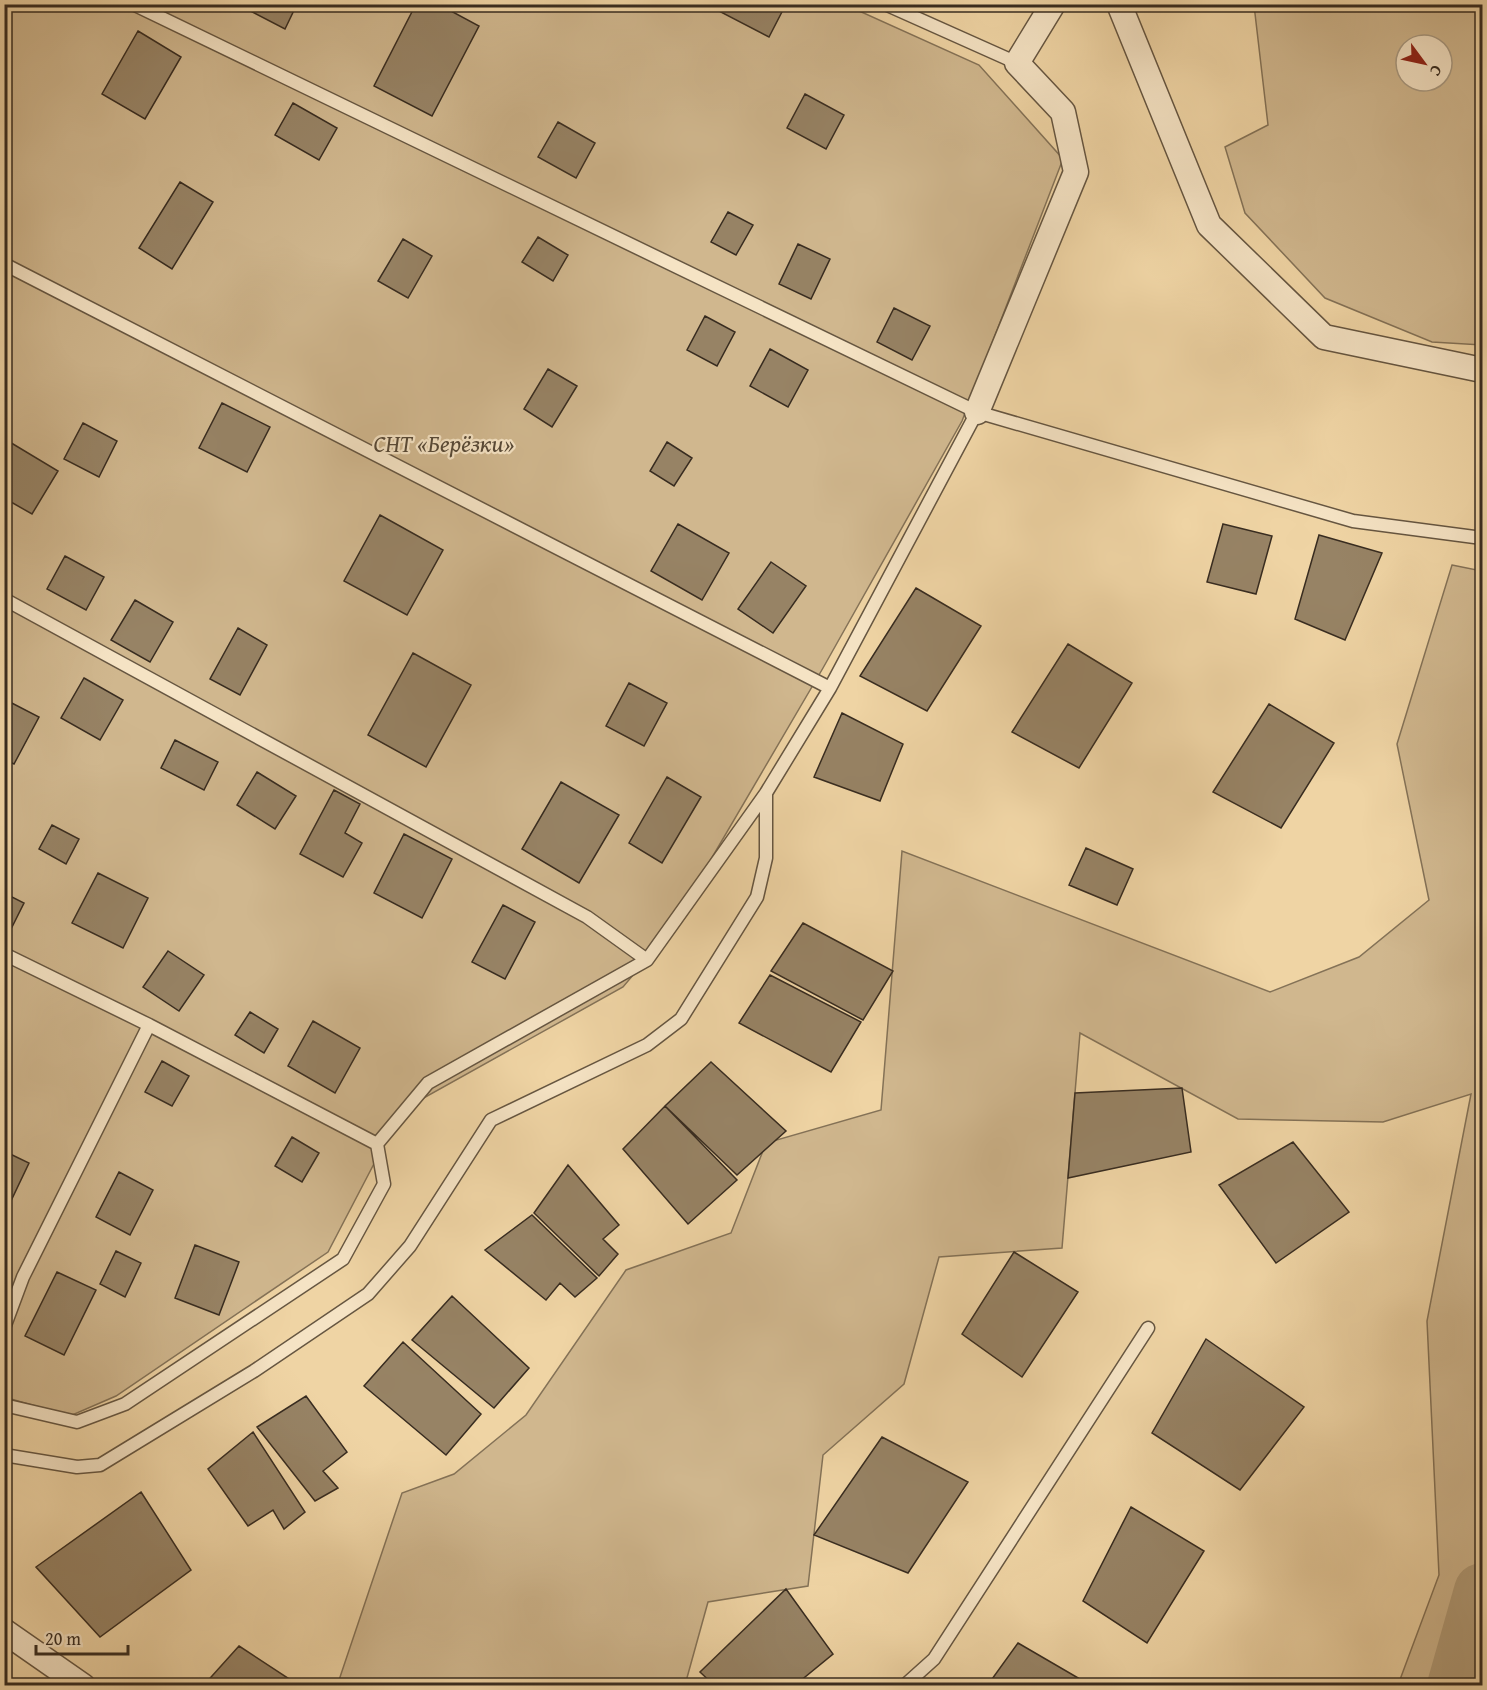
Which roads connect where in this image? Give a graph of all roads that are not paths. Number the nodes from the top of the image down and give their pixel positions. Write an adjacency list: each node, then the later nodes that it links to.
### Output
1 (134, 4): 8 (lane)
2 (885, 4): 5 (lane)
3 (1053, 4): 5 (street)
4 (1119, 4): 7 (street)
5 (1017, 63): 8 (street)
6 (4, 264): 11 (lane)
7 (1482, 370)
8 (977, 412): 9 (lane); 11 (lane)
9 (1482, 538)
10 (4, 598): 14 (lane)
11 (830, 688): 12 (lane)
12 (766, 793): 14 (lane); 20 (lane)
13 (4, 954): 15 (lane)
14 (647, 960): 16 (lane)
15 (148, 1025): 16 (lane); 17 (lane)
16 (377, 1144): 19 (lane)
17 (4, 1328)
18 (1148, 1328): 23 (lane)
19 (4, 1405)
20 (4, 1455)
21 (4, 1631): 22 (street)
22 (83, 1686)
23 (904, 1686)

